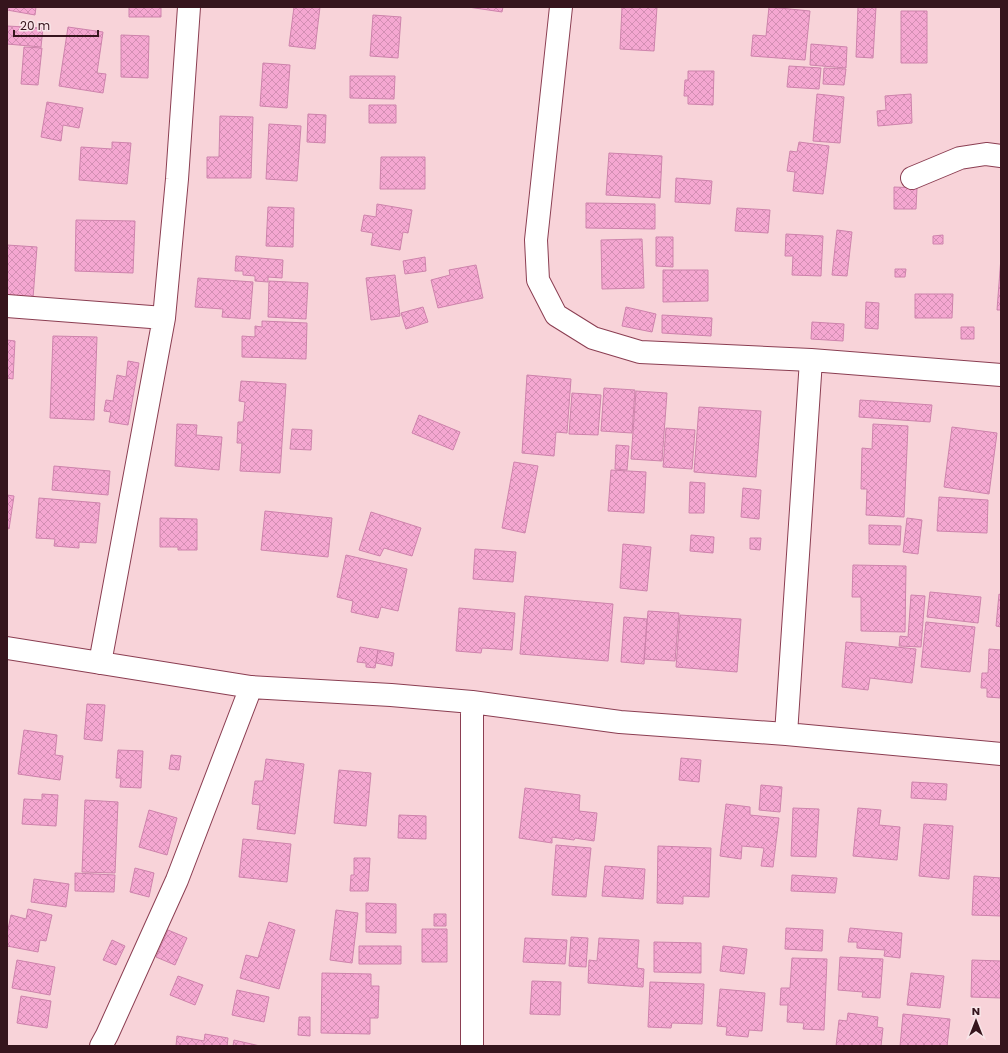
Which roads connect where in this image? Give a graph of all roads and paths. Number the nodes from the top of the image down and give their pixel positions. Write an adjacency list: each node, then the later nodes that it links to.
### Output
1 (190, 7): 6 (street)
2 (561, 7): 7 (street)
3 (1001, 156): 4 (street)
4 (912, 178)
5 (7, 306): 6 (street)
6 (164, 318): 10 (street)
7 (811, 360): 8 (street); 13 (street)
8 (1001, 376)
9 (7, 648): 10 (street)
10 (100, 663): 11 (street)
11 (250, 687): 12 (street); 15 (street)
12 (472, 702): 13 (street); 16 (street)
13 (786, 734): 14 (street)
14 (1001, 754)
15 (101, 1046)
16 (472, 1046)

